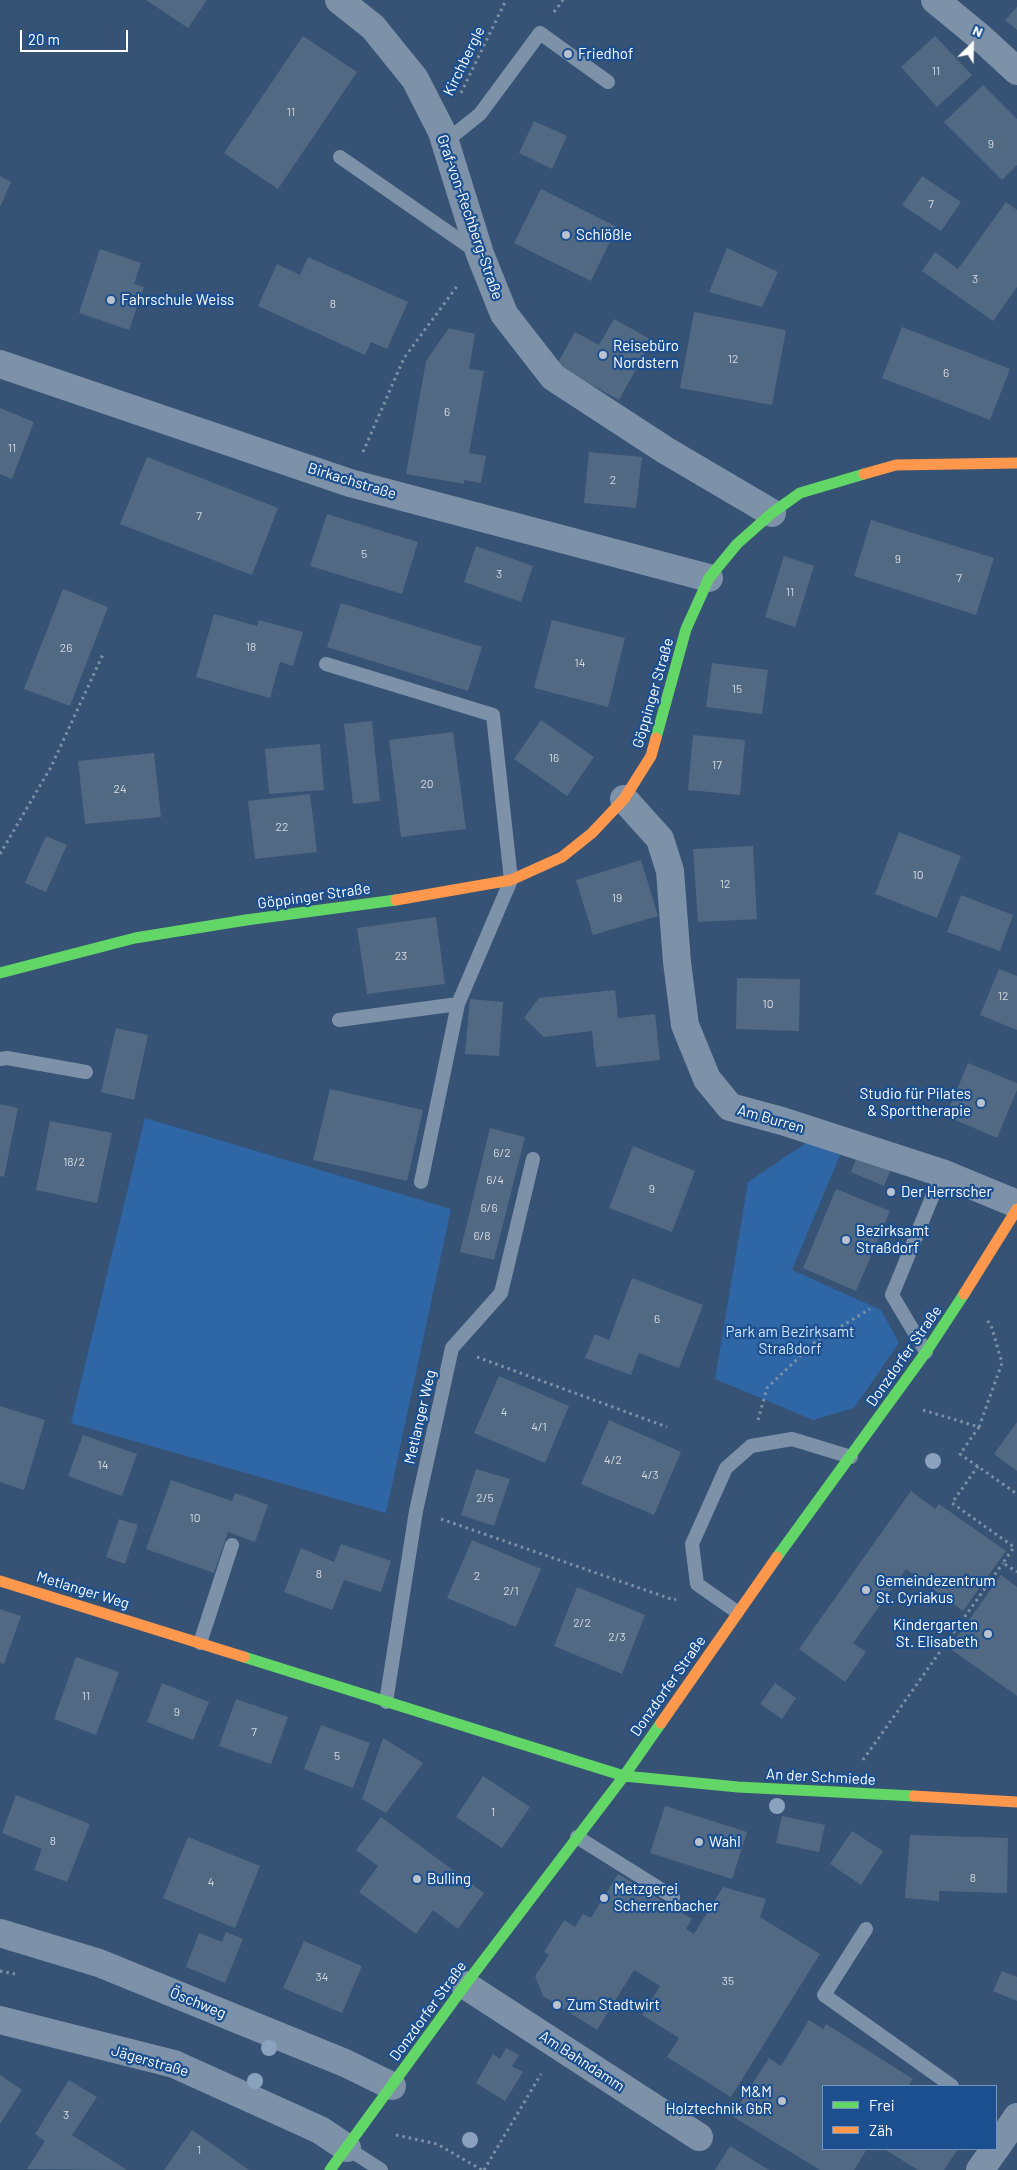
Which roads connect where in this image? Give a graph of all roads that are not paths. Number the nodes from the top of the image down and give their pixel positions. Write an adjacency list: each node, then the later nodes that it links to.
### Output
1 (339, 0): 5 (street, Graf-von-Rechberg-Straße)
2 (935, 0): 3 (street)
3 (1017, 71)
4 (608, 82): 5 (lane)
5 (443, 137): 7 (street, Graf-von-Rechberg-Straße)
6 (340, 157): 7 (lane)
7 (480, 254): 10 (street, Graf-von-Rechberg-Straße)
8 (0, 364): 11 (street, Birkachstraße)
9 (1017, 463): 10 (main road, Göppinger Straße)
10 (772, 513): 11 (main road, Göppinger Straße)
11 (709, 578): 13 (main road, Göppinger Straße)
12 (326, 664): 14 (lane)
13 (624, 799): 14 (main road, Göppinger Straße); 21 (street, Am Burren)
14 (511, 880): 15 (main road, Göppinger Straße); 16 (lane)
15 (0, 973)
16 (458, 1004): 17 (lane); 22 (lane)
17 (340, 1020)
18 (0, 1059): 19 (lane)
19 (86, 1072)
20 (533, 1159): 31 (lane, Metlanger Weg)
21 (942, 1173): 23 (street, Am Burren); 25 (lane)
22 (422, 1182)
23 (1017, 1204)
24 (1017, 1209): 25 (main road, Donzdorfer Straße)
25 (926, 1352): 26 (main road, Donzdorfer Straße)
26 (851, 1457): 29 (main road, Donzdorfer Straße); 29 (lane)
27 (232, 1545): 30 (lane)
28 (0, 1581): 30 (main road, Metlanger Weg)
29 (737, 1612): 32 (main road, Donzdorfer Straße)
30 (200, 1643): 31 (main road, Metlanger Weg)
31 (386, 1702): 32 (main road, Metlanger Weg)
32 (624, 1776): 33 (main road, An der Schmiede); 34 (main road, Donzdorfer Straße)
33 (1017, 1802)
34 (577, 1837): 35 (lane); 38 (main road, Donzdorfer Straße)
35 (673, 1897)
36 (866, 1929): 40 (lane)
37 (0, 1933): 41 (street, Öschweg)
38 (465, 1985): 41 (main road, Donzdorfer Straße); 43 (street, Am Bahndamm)
39 (0, 2020): 45 (street, Jägerstraße)
40 (951, 2085)
41 (392, 2086): 45 (main road, Donzdorfer Straße)
42 (1005, 2132): 44 (street)
43 (699, 2137)
44 (997, 2144)
45 (347, 2148): 47 (main road, Donzdorfer Straße); 48 (lane)
46 (993, 2150): 49 (street)
47 (330, 2170)
48 (381, 2170)
49 (980, 2170)

